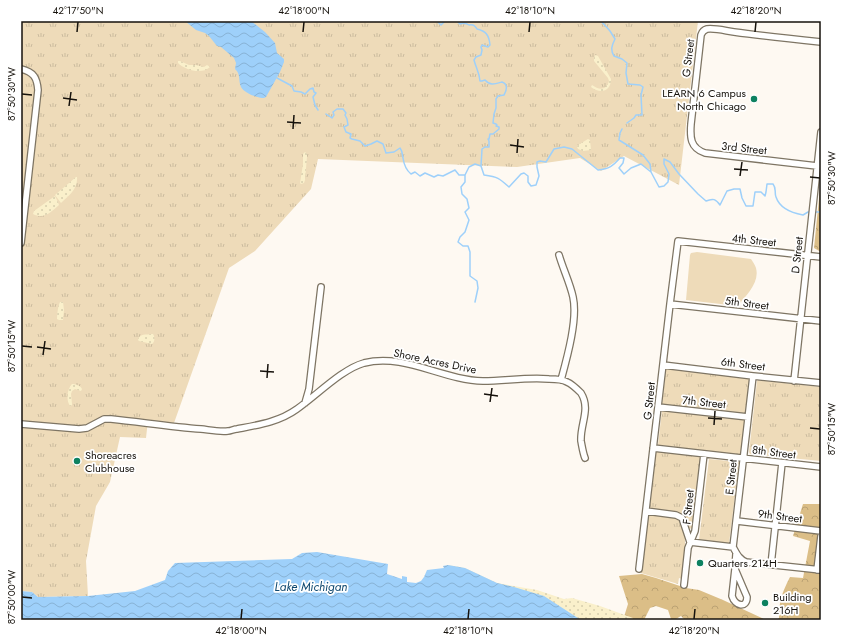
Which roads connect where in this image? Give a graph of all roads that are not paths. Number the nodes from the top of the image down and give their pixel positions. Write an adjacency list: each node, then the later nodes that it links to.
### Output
1 (821, 42): 3 (street, G Street)
2 (21, 69): 7 (street)
3 (690, 124): 5 (street, 3rd Street)
4 (821, 132): 5 (street, D Street)
5 (817, 166): 9 (street, D Street)
6 (685, 242): 9 (street, 4th Street); 12 (street, G Street)
7 (21, 243)
8 (559, 255): 17 (street)
9 (807, 256): 10 (street, 4th Street); 13 (street, D Street)
10 (821, 257)
11 (321, 287): 20 (street)
12 (670, 304): 13 (street, 5th Street); 15 (street, G Street)
13 (800, 319): 14 (street, 5th Street); 18 (street, D Street)
14 (821, 321)
15 (663, 364): 16 (street, 6th Street); 21 (street, G Street)
16 (753, 376): 18 (street, 6th Street); 22 (street, E Street)
17 (561, 380): 20 (street, Shore Acres Drive); 26 (street, Shore Acres Drive)
18 (794, 381): 19 (street, 6th Street)
19 (821, 383)
20 (305, 403): 23 (street, Shore Acres Drive)
21 (658, 407): 22 (street, 7th Street); 24 (street, G Street)
22 (748, 417): 27 (street, E Street)
23 (21, 424)
24 (654, 448): 25 (street, 8th Street); 30 (street, G Street)
25 (704, 454): 27 (street, 8th Street); 35 (street, F Street)
26 (585, 458)
27 (744, 458): 28 (street, 8th Street); 31 (street, E Street)
28 (782, 463): 29 (street, 8th Street); 32 (street)
29 (821, 467)
30 (646, 511): 35 (street); 41 (street, G Street)
31 (737, 521): 32 (street, 9th Street); 36 (street, E Street)
32 (776, 525): 33 (street, 9th Street); 40 (street)
33 (821, 531)
34 (821, 536): 37 (street)
35 (690, 542): 36 (street); 44 (street, F Street)
36 (733, 547): 38 (street)
37 (820, 548): 43 (street)
38 (736, 554): 39 (street); 42 (street)
39 (746, 562): 40 (street); 42 (street)
40 (771, 565): 43 (street)
41 (639, 568)
42 (735, 569): 42 (street)
43 (819, 570)
44 (684, 585)

